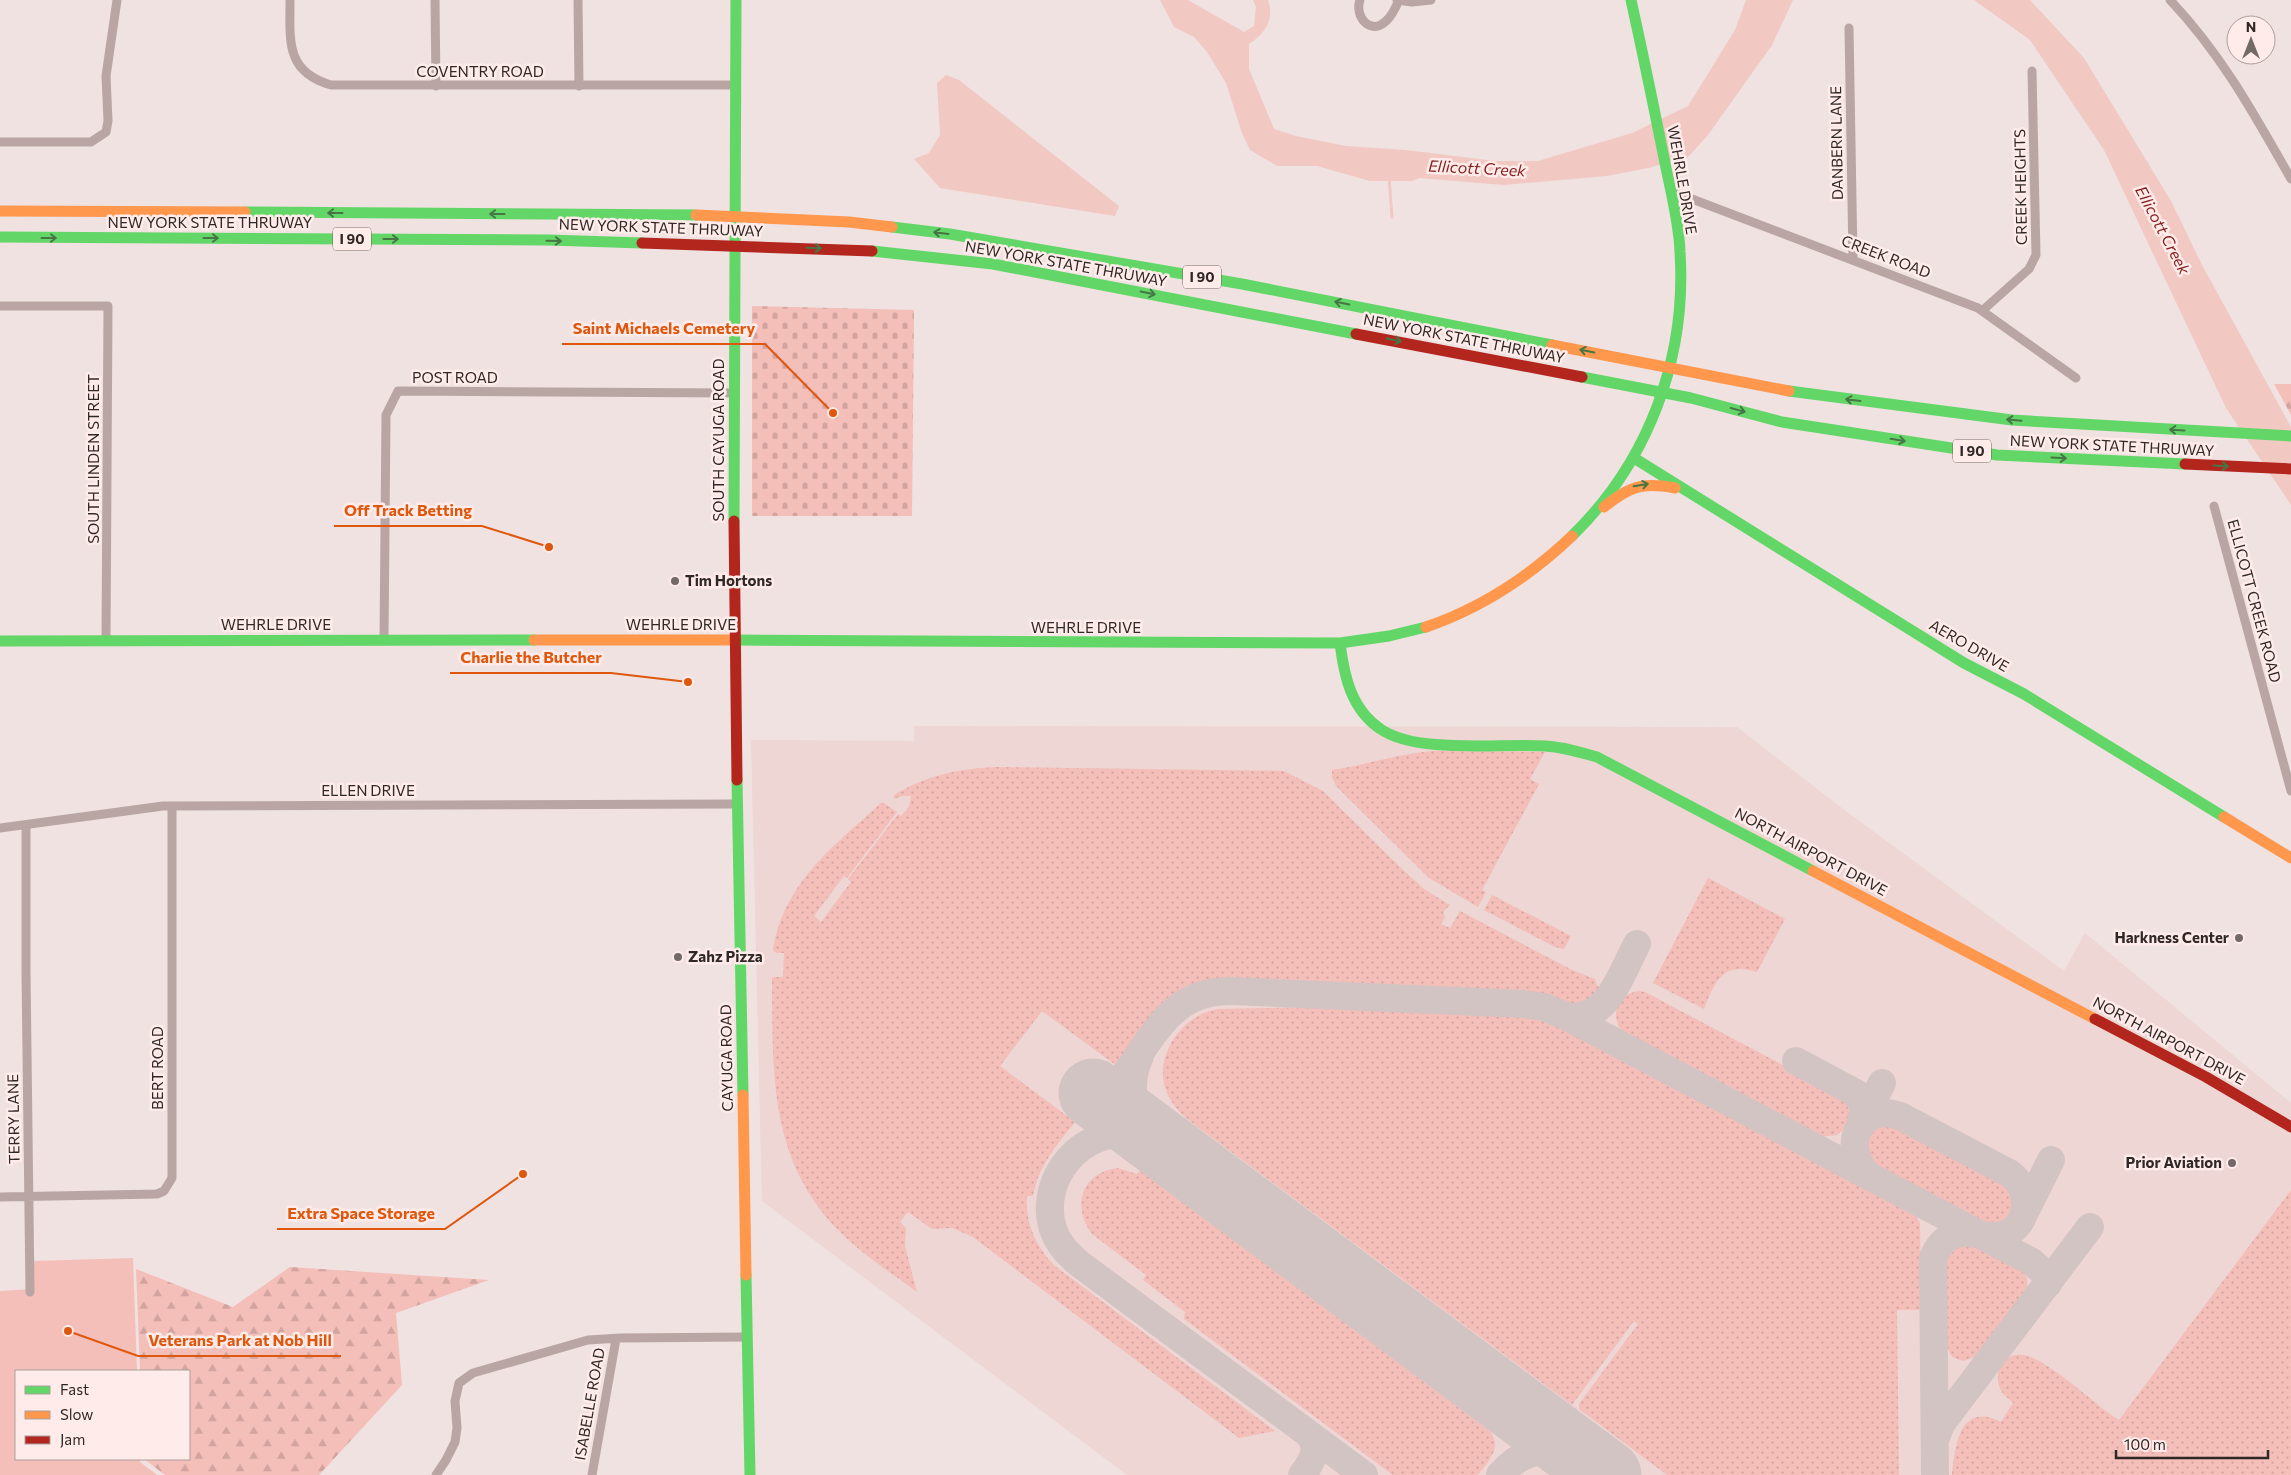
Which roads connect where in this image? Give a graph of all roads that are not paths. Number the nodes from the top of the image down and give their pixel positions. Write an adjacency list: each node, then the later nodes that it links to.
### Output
1 (117, 0): 16 (street)
2 (290, 0): 14 (street, COVENTRY ROAD)
3 (436, 0): 14 (street)
4 (578, 0): 15 (street)
5 (736, 0): 13 (main road, SOUTH CAYUGA ROAD)
6 (1360, 0): 7 (street)
7 (1398, 0): 8 (street)
8 (1431, 0)
9 (1631, 0): 18 (main road, WEHRLE DRIVE)
10 (2170, 0): 17 (street)
11 (1849, 28): 21 (street, DANBERN LANE)
12 (2032, 71): 23 (street, CREEK HEIGHTS)
13 (735, 85): 15 (street, COVENTRY ROAD); 25 (main road, SOUTH CAYUGA ROAD)
14 (436, 86): 15 (street, COVENTRY ROAD)
15 (578, 86)
16 (0, 142)
17 (2291, 179)
18 (1671, 191): 21 (street, CREEK ROAD); 27 (main road, WEHRLE DRIVE)
19 (0, 211): 26 (main road, NEW YORK STATE THRUWAY / I 90, one-way to 19)
20 (0, 237): 28 (main road, NEW YORK STATE THRUWAY / I 90, one-way to 28)
21 (1853, 258): 23 (street, CREEK ROAD)
22 (0, 306): 35 (street, SOUTH LINDEN STREET)
23 (1983, 310): 24 (street, CREEK ROAD)
24 (2076, 378)
25 (734, 394): 32 (street, POST ROAD); 33 (main road, SOUTH CAYUGA ROAD)
26 (2291, 436)
27 (1634, 458): 29 (main road, AERO DRIVE); 31 (main road, WEHRLE DRIVE)
28 (2291, 469)
29 (1682, 489): 31 (main road, one-way to 29); 42 (main road, AERO DRIVE)
30 (2214, 506): 37 (street, ELLICOTT CREEK ROAD)
31 (1587, 520): 36 (main road, WEHRLE DRIVE)
32 (384, 640): 33 (main road, WEHRLE DRIVE); 35 (main road, WEHRLE DRIVE)
33 (734, 640): 36 (main road, WEHRLE DRIVE); 38 (main road, CAYUGA ROAD)
34 (0, 641): 35 (main road, WEHRLE DRIVE)
35 (106, 641)
36 (1340, 643): 43 (main road, NORTH AIRPORT DRIVE)
37 (2291, 790)
38 (737, 804): 39 (street, ELLEN DRIVE); 47 (main road, CAYUGA ROAD)
39 (172, 806): 40 (street, ELLEN DRIVE); 45 (street, BERT ROAD)
40 (26, 826): 41 (street, ELLEN DRIVE); 45 (street, TERRY LANE)
41 (0, 828)
42 (2291, 858)
43 (2291, 1127)
44 (0, 1197): 45 (street, BERT ROAD)
45 (29, 1197): 46 (street, TERRY LANE)
46 (30, 1292)
47 (746, 1337): 48 (street); 51 (main road, CAYUGA ROAD)
48 (616, 1339): 49 (street); 50 (street, ISABELLE ROAD)
49 (436, 1475)
50 (592, 1475)
51 (750, 1475)

